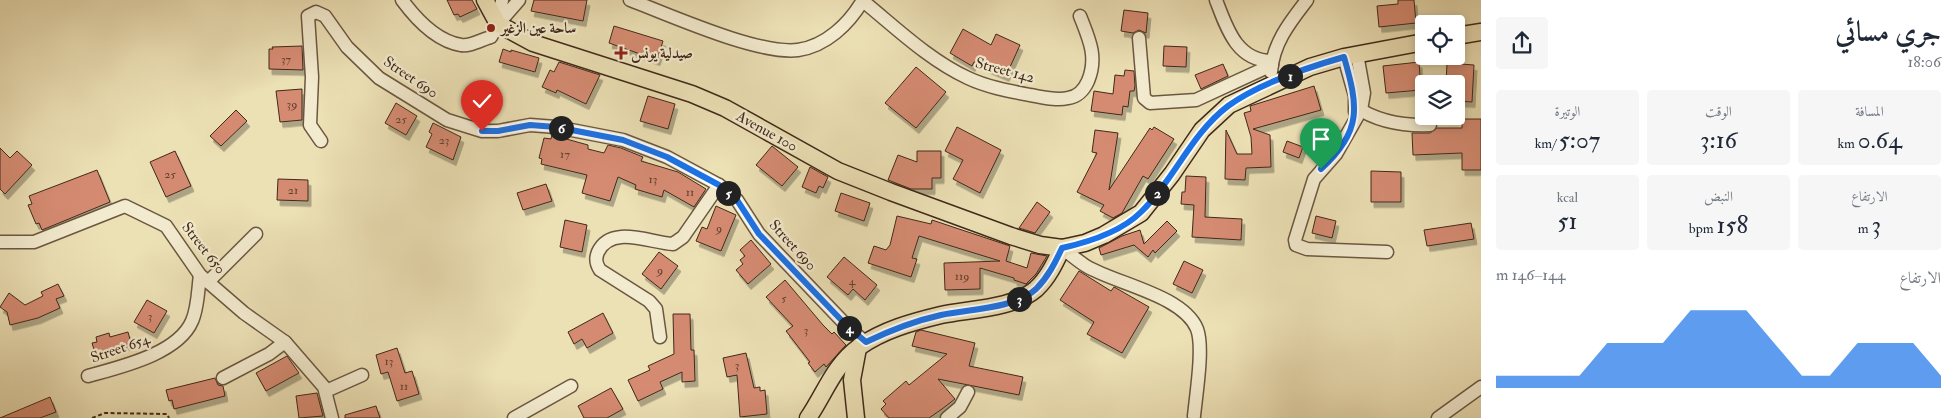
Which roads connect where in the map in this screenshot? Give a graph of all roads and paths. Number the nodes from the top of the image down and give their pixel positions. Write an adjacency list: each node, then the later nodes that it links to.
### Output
1 (402, 0): 10 (street)
2 (484, 0): 10 (main road)
3 (502, 0): 10 (street)
4 (520, 0): 10 (street)
5 (630, 0): 6 (street)
6 (863, 0): 9 (street, Street 142)
7 (1216, 0): 16 (street)
8 (1307, 0): 16 (street)
9 (1080, 16)
10 (498, 24): 24 (main road, Avenue 100)
11 (1481, 32): 12 (main road)
12 (1465, 35)
13 (1139, 38): 16 (street)
14 (1415, 44): 15 (main road)
15 (1351, 56): 17 (main road); 18 (street)
16 (1272, 63): 17 (street)
17 (1271, 84): 24 (main road)
18 (1357, 111): 19 (street); 25 (street)
19 (1415, 124)
20 (321, 142): 21 (street, Street 690)
21 (719, 185): 27 (street); 29 (street, Street 690)
22 (256, 234): 26 (street)
23 (0, 242): 26 (street, Street 650)
24 (1062, 248): 29 (main road); 37 (street)
25 (1387, 252)
26 (204, 278): 28 (street, Street 650); 30 (street, Street 654)
27 (660, 337)
28 (285, 342): 32 (street); 35 (street, Street 650)
29 (862, 345): 42 (main road); 43 (main road)
30 (88, 376)
31 (362, 376): 35 (street)
32 (223, 378)
33 (572, 386): 41 (street)
34 (1481, 387): 45 (street)
35 (326, 391): 40 (street, Street 650)
36 (968, 392): 44 (street)
37 (1194, 416)
38 (92, 418): 39 (path)
39 (169, 418)
40 (332, 418)
41 (514, 418)
42 (808, 418)
43 (856, 418)
44 (947, 418)
45 (1438, 418)

